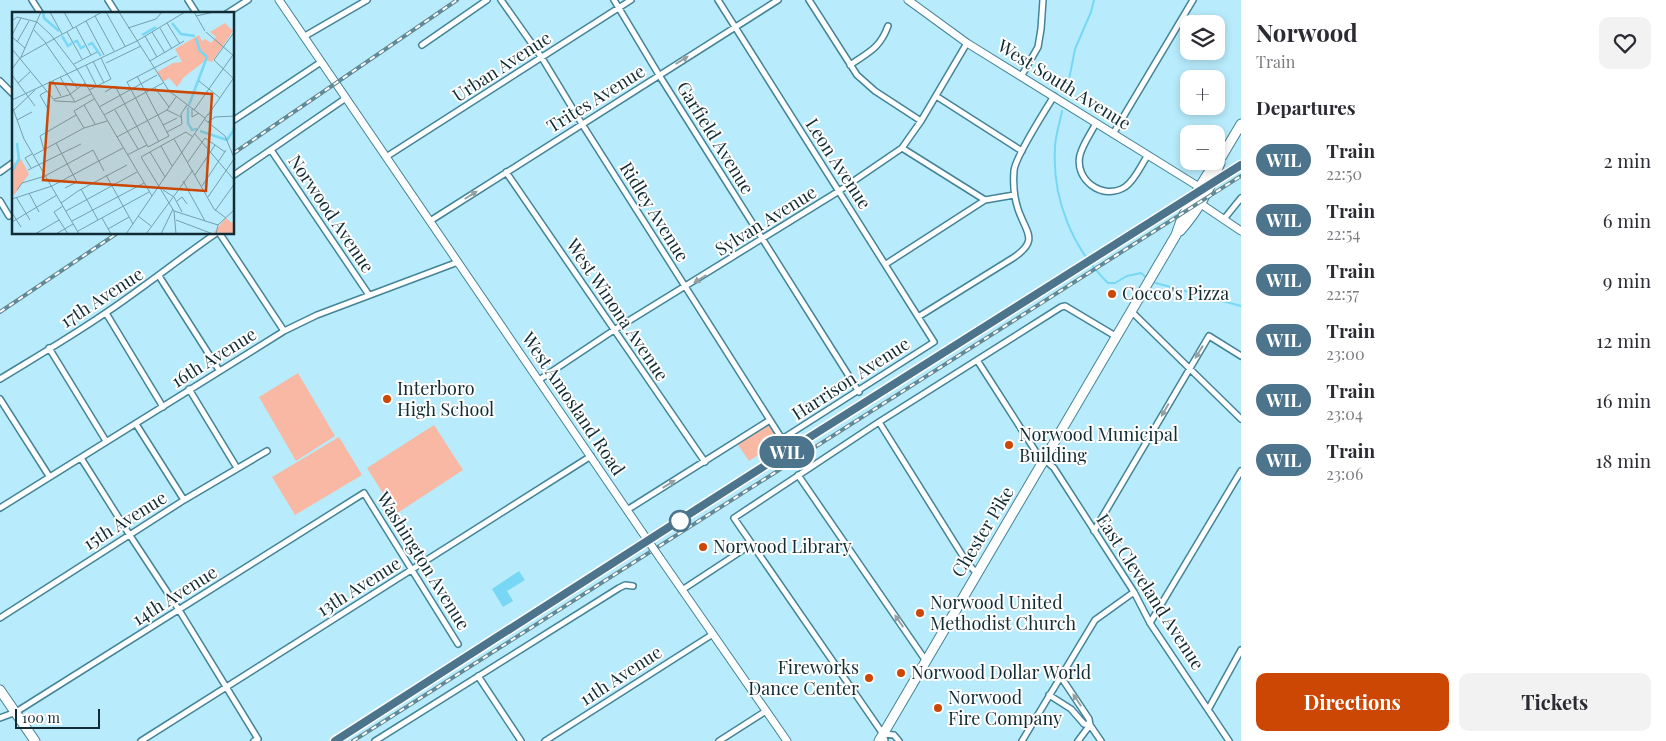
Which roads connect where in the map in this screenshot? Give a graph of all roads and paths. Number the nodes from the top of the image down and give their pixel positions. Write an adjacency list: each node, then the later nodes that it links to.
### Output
1 (32, 0): 20 (street)
2 (108, 0): 21 (street)
3 (188, 0): 22 (street)
4 (248, 0): 23 (street)
5 (279, 0): 26 (street, West Amosland Road)
6 (354, 0): 18 (street)
7 (367, 0): 18 (street)
8 (487, 0): 28 (street)
9 (501, 0): 29 (street, Ridley Avenue)
10 (614, 0): 19 (street, Garfield Avenue)
11 (632, 0): 19 (street, Urban Avenue)
12 (718, 0): 25 (street, Leon Avenue)
13 (778, 0): 25 (street, Trites Avenue)
14 (809, 0): 31 (street)
15 (908, 0): 27 (street, West South Avenue)
16 (1043, 0): 32 (street)
17 (1193, 0): 44 (street)
18 (357, 6): 26 (street)
19 (619, 8): 29 (street, Urban Avenue); 33 (street, Garfield Avenue)
20 (40, 12)
21 (117, 12)
22 (196, 12)
23 (229, 12)
24 (888, 26): 31 (street)
25 (734, 27): 33 (street, Trites Avenue, one-way to 25); 55 (street, Leon Avenue)
26 (304, 36): 30 (street, West Amosland Road)
27 (968, 43): 32 (street, West South Avenue); 36 (street, Sylvan Avenue)
28 (422, 45)
29 (542, 58): 41 (street, Ridley Avenue); 49 (street, Urban Avenue)
30 (321, 62): 38 (street, West Amosland Road); 39 (street)
31 (850, 65): 40 (street)
32 (1022, 75): 37 (street, West South Avenue)
33 (658, 76): 41 (street, Trites Avenue); 67 (street, Garfield Avenue)
34 (0, 81): 35 (street)
35 (12, 93)
36 (936, 96): 40 (street, Sylvan Avenue); 47 (street)
37 (1054, 96): 42 (street, West South Avenue); 47 (street, Harrison Avenue)
38 (346, 98): 46 (street); 49 (street, West Amosland Road)
39 (235, 119)
40 (921, 121): 45 (street, Sylvan Avenue)
41 (582, 124): 52 (street, Trites Avenue); 71 (street, Ridley Avenue)
42 (1096, 124): 44 (street, West South Avenue); 48 (street)
43 (1241, 124): 54 (main road, Chester Pike)
44 (1114, 134): 48 (street, West South Avenue)
45 (902, 148): 55 (street, Sylvan Avenue); 58 (street)
46 (270, 150): 53 (street); 72 (street, Norwood Avenue)
47 (1022, 151): 56 (street, Harrison Avenue)
48 (1148, 155): 54 (street, West South Avenue)
49 (386, 157): 63 (street, West Amosland Road)
50 (12, 163): 51 (street)
51 (0, 172)
52 (506, 172): 63 (street, Trites Avenue, one-way to 52); 76 (street, West Winona Avenue)
53 (235, 174)
54 (1203, 190): 60 (main road, Chester Pike)
55 (839, 191): 67 (street, Sylvan Avenue); 69 (street, Leon Avenue)
56 (1014, 195): 58 (street); 75 (street, Harrison Avenue)
57 (1241, 198): 62 (street)
58 (985, 200): 69 (street)
59 (0, 201): 61 (street)
60 (1196, 201): 62 (street); 73 (main road, Chester Pike)
61 (9, 216)
62 (1224, 220): 64 (street)
63 (430, 221): 68 (street, West Amosland Road)
64 (1241, 231)
65 (215, 235): 70 (street, 17th Avenue)
66 (221, 235): 77 (street)
67 (762, 239): 71 (street, Sylvan Avenue, one-way to 71); 88 (street, Garfield Avenue)
68 (458, 262): 72 (street, 16th Avenue); 86 (street, West Amosland Road)
69 (886, 264): 75 (street, Leon Avenue)
70 (159, 276): 74 (street, 17th Avenue); 84 (street)
71 (686, 287): 76 (street, Sylvan Avenue); 92 (street, Ridley Avenue)
72 (369, 294): 77 (street, 16th Avenue)
73 (1131, 311): 78 (main road, Chester Pike); 83 (street)
74 (106, 313): 80 (street, 17th Avenue); 90 (street)
75 (918, 317): 79 (street, Leon Avenue)
76 (614, 330): 86 (street, Sylvan Avenue); 101 (street, West Winona Avenue)
77 (284, 331): 84 (street, 16th Avenue)
78 (1117, 337): 82 (street); 100 (main road, Chester Pike)
79 (934, 342): 88 (street, Harrison Avenue)
80 (49, 348): 85 (street, 17th Avenue); 96 (street)
81 (1241, 356): 83 (street, one-way to 83)
82 (977, 360): 93 (street); 100 (street, East Cleveland Avenue)
83 (1189, 368): 91 (street); 110 (street, one-way to 110)
84 (219, 370): 87 (street, 16th Avenue)
85 (0, 379)
86 (539, 380): 98 (street, West Amosland Road)
87 (189, 389): 90 (street, 16th Avenue); 102 (street)
88 (859, 392): 95 (street, Harrison Avenue)
89 (0, 399): 105 (street)
90 (162, 407): 94 (street, 16th Avenue)
91 (1241, 419)
92 (770, 420): 95 (street, Ridley Avenue); 101 (street, Harrison Avenue)
93 (879, 422): 104 (street); 114 (street)
94 (136, 424): 96 (street, 16th Avenue); 107 (street)
95 (782, 439)
96 (106, 441): 99 (street, 16th Avenue)
97 (267, 451): 102 (street, 15th Avenue)
98 (591, 456): 109 (street, West Amosland Road); 113 (street, 13th Avenue)
99 (81, 458): 105 (street, 16th Avenue); 111 (street)
100 (1045, 460): 110 (street, East Cleveland Avenue); 114 (main road, Chester Pike)
101 (705, 462): 109 (street, Harrison Avenue, one-way to 101)
102 (237, 468): 107 (street, 15th Avenue)
103 (1241, 470): 120 (street)
104 (798, 475): 112 (street); 124 (street, one-way to 104)
105 (48, 476): 108 (street, 16th Avenue)
106 (364, 493): 113 (street, Washington Avenue); 118 (street, 14th Avenue)
107 (184, 500): 111 (street, 15th Avenue)
108 (0, 508)
109 (627, 510): 116 (street, West Amosland Road, bridge)
110 (1094, 531): 117 (street, East Cleveland Avenue)
111 (129, 534): 118 (street); 119 (street, 15th Avenue)
112 (752, 544): 116 (street); 135 (street)
113 (412, 570): 122 (street, Washington Avenue); 127 (street, 13th Avenue)
114 (977, 574): 124 (main road, Chester Pike)
115 (633, 586): 125 (street)
116 (682, 590): 121 (street, West Amosland Road)
117 (1134, 592): 120 (street, East Cleveland Avenue); 126 (street)
118 (179, 610): 127 (street); 132 (street, 14th Avenue)
119 (0, 618)
120 (1150, 623): 130 (street, East Cleveland Avenue)
121 (712, 634): 131 (street, West Amosland Road); 141 (street, 11th Avenue)
122 (458, 644)
123 (1241, 650): 130 (street)
124 (926, 661): 135 (main road, Chester Pike)
125 (478, 676): 139 (street); 140 (street)
126 (1061, 677): 129 (street); 134 (street, one-way to 126)
127 (227, 687): 136 (street); 138 (street, 13th Avenue)
128 (0, 690): 132 (main road)
129 (1049, 695): 134 (street); 145 (street)
130 (1208, 708): 148 (street, East Cleveland Avenue)
131 (766, 711): 142 (street); 143 (street, West Amosland Road)
132 (16, 712): 133 (street, 14th Avenue); 137 (main road)
133 (0, 718)
134 (1090, 725): 146 (street); 147 (street)
135 (883, 739): 144 (street)
136 (256, 740)
137 (35, 741)
138 (141, 741)
139 (375, 741)
140 (521, 741)
141 (545, 741)
142 (719, 741)
143 (787, 741)
144 (899, 741)
145 (1022, 741)
146 (1078, 741)
147 (1101, 741)
148 (1229, 741)

